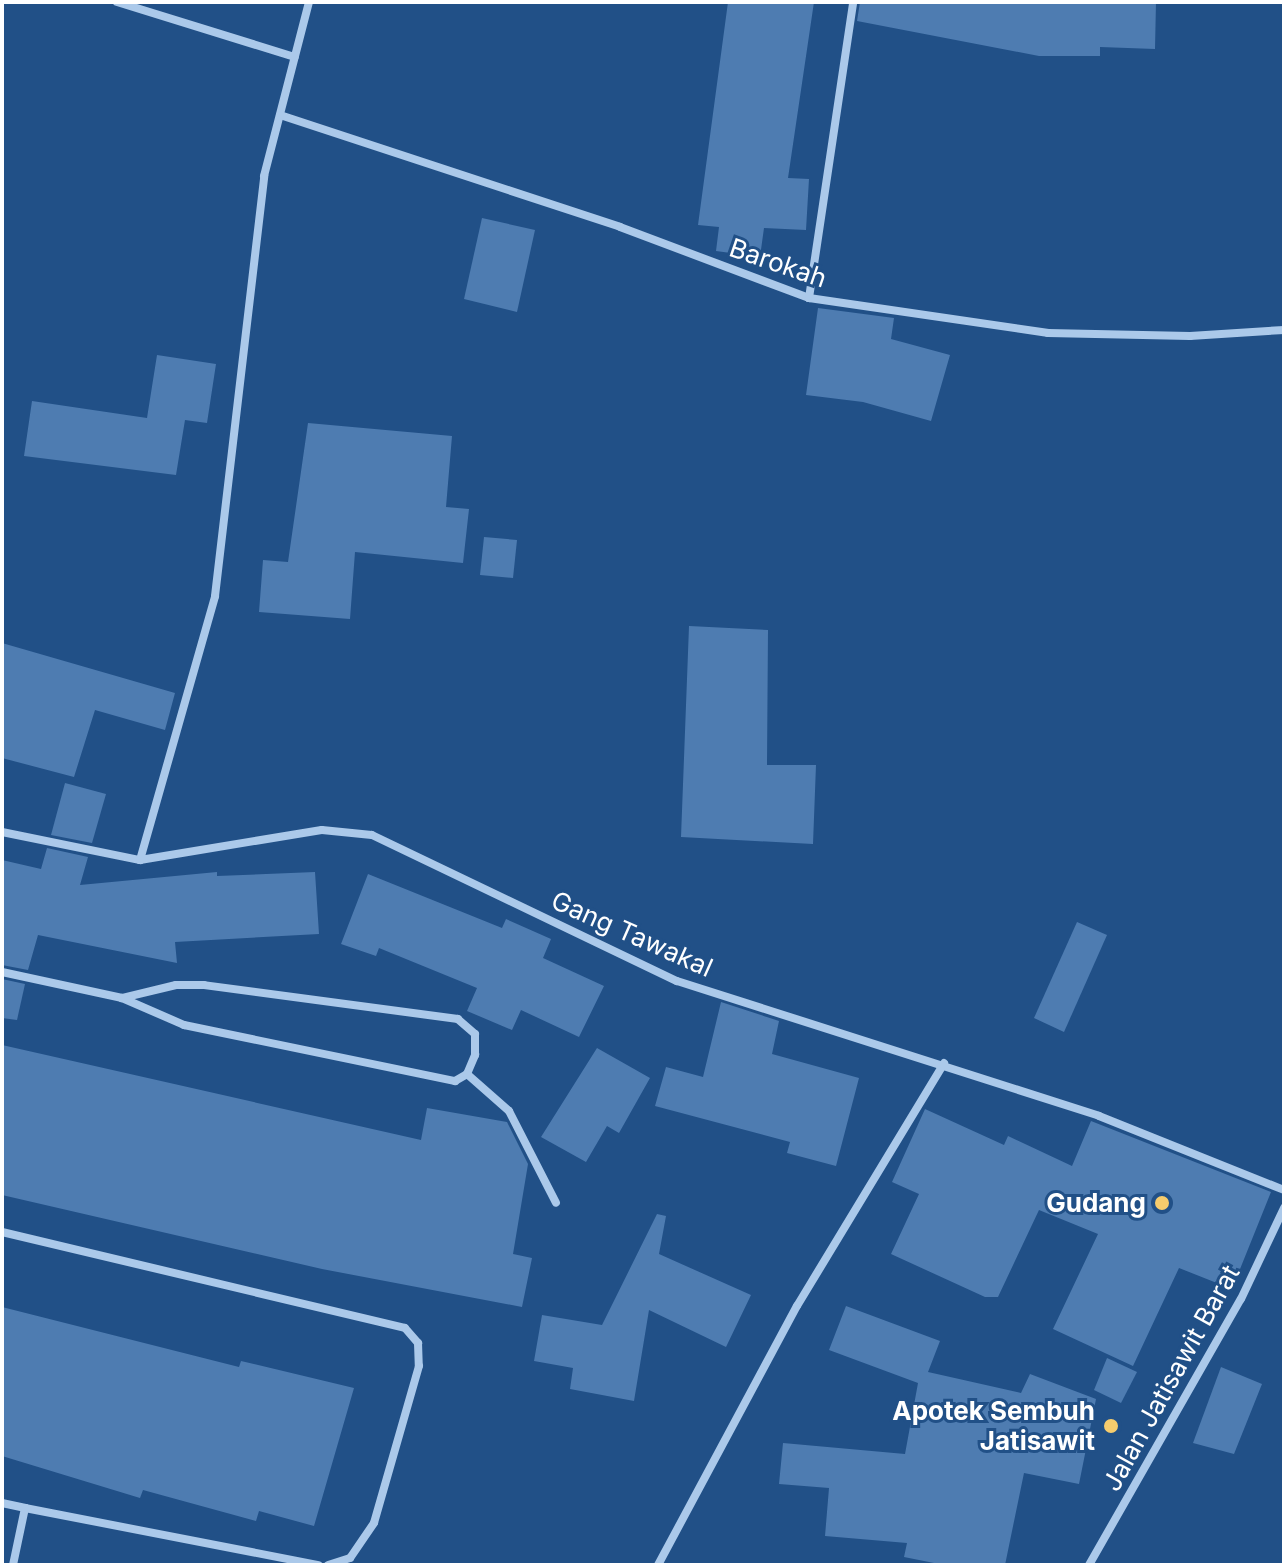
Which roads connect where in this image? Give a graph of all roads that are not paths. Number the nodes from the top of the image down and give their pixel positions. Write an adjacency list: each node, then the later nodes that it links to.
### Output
1 (117, 2): 4 (street)
2 (309, 2): 4 (street)
3 (853, 2): 6 (street)
4 (295, 57): 5 (street)
5 (280, 115): 6 (street, Barokah); 9 (street)
6 (809, 298): 7 (street, Barokah)
7 (1284, 330)
8 (2, 832): 9 (street, Gang Tawakal)
9 (140, 860): 12 (street, Gang Tawakal)
10 (2, 972): 11 (street)
11 (122, 998): 13 (street); 13 (street)
12 (944, 1063): 14 (street, Gang Tawakal); 23 (street)
13 (467, 1074): 15 (street)
14 (1284, 1190)
15 (556, 1203)
16 (1284, 1208): 24 (street, Jalan Jatisawit Barat)
17 (2, 1232): 22 (street)
18 (2, 1503): 19 (street)
19 (25, 1508): 20 (street); 21 (street)
20 (13, 1565)
21 (319, 1565)
22 (328, 1565)
23 (658, 1565)
24 (1089, 1565)

